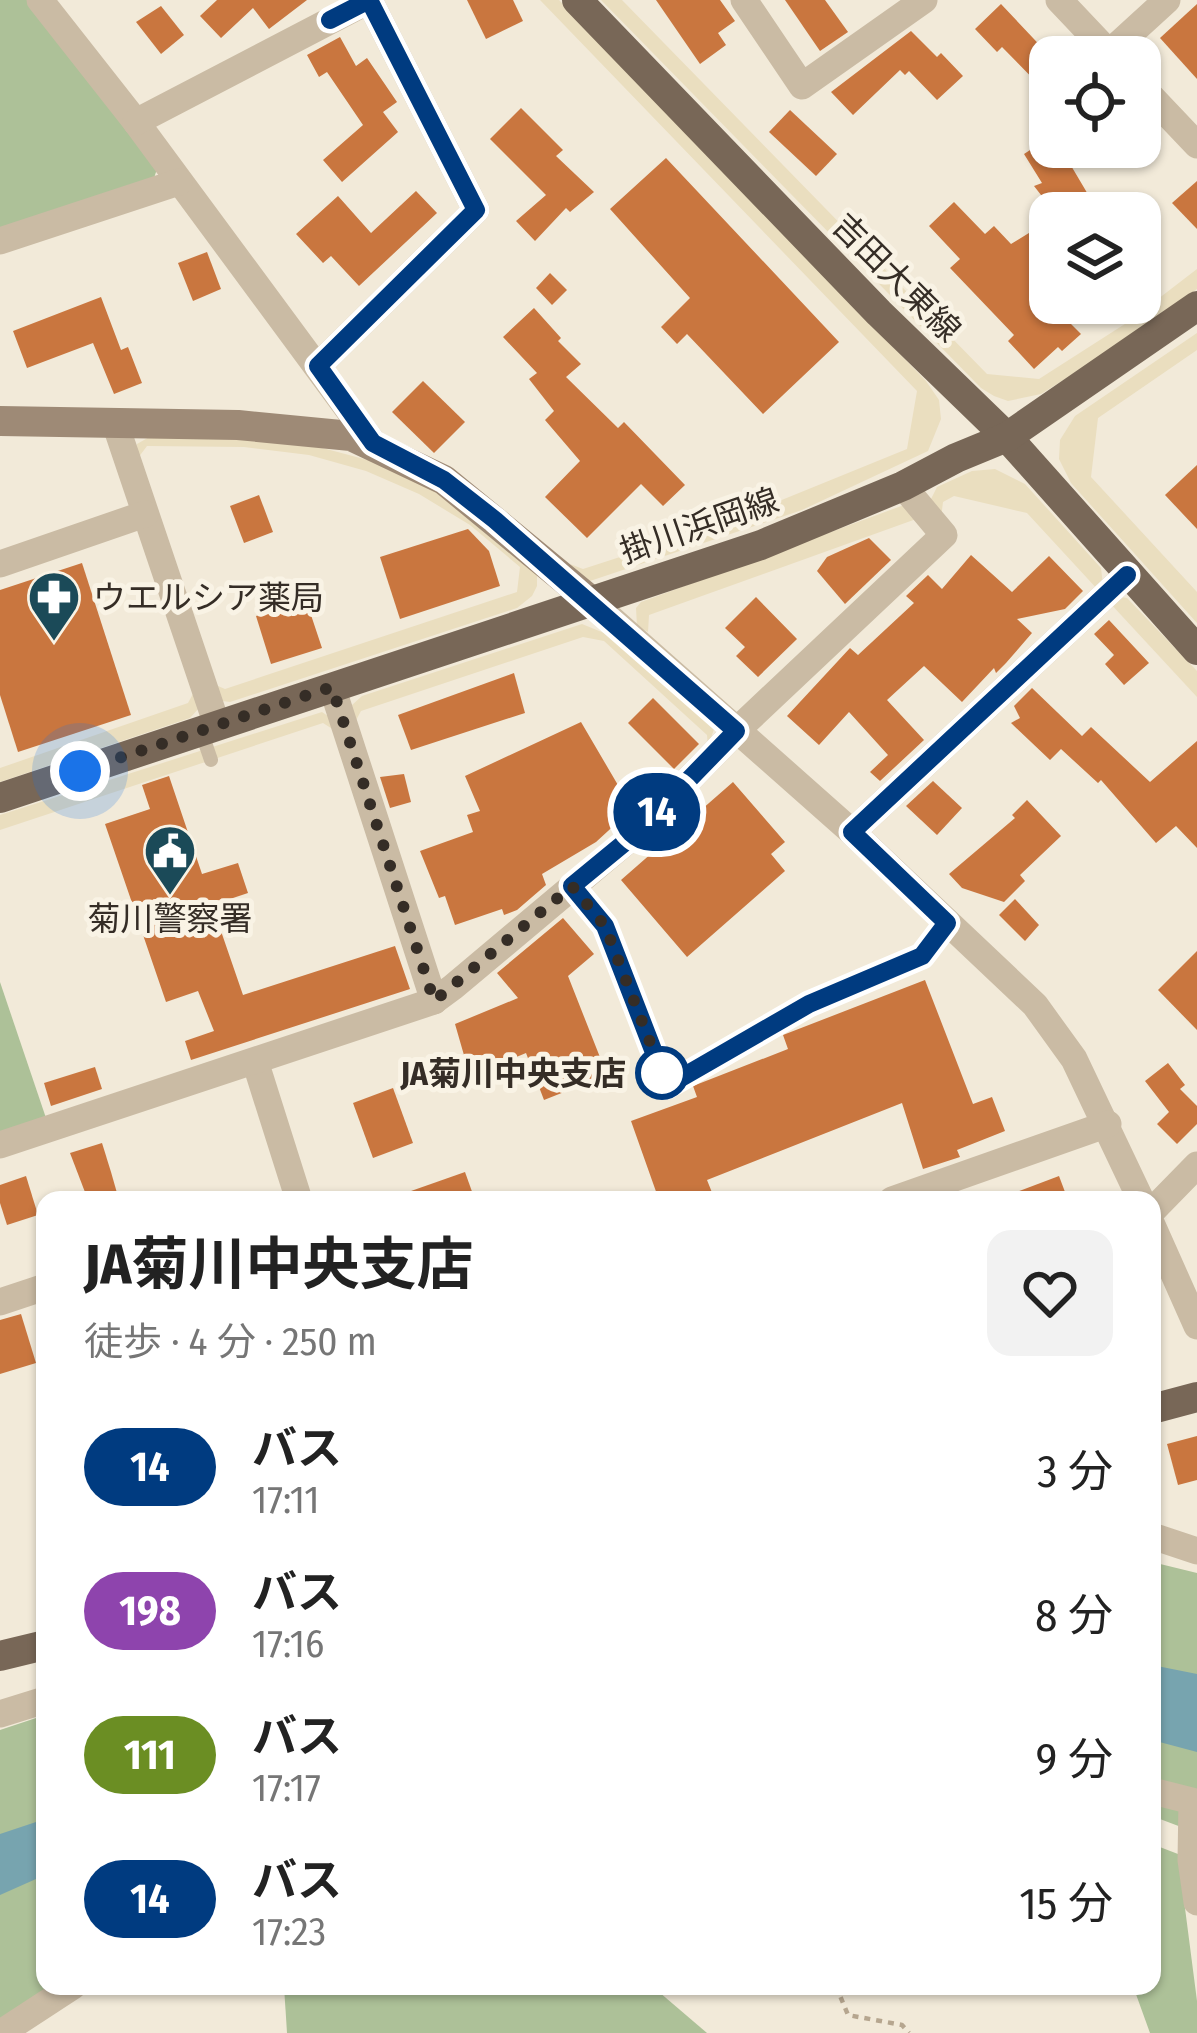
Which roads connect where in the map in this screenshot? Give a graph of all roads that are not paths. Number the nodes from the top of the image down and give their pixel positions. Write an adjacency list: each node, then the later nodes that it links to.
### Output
1 (40, 0): 11 (street)
2 (370, 0): 11 (street); 16 (street)
3 (577, 0): 19 (main road, 吉田大東線)
4 (744, 0): 5 (street)
5 (924, 0)
6 (1059, 0): 8 (street)
7 (1167, 0): 9 (street)
8 (1093, 36)
9 (1130, 36)
10 (1161, 107): 12 (street)
11 (136, 122): 13 (street)
12 (1197, 145)
13 (179, 182): 14 (street); 16 (street)
14 (0, 241)
15 (1197, 306): 19 (main road)
16 (318, 366): 20 (street)
17 (0, 421): 18 (street)
18 (116, 422): 20 (street); 22 (street)
19 (1007, 437): 21 (main road, 掛川浜岡線); 24 (main road)
20 (373, 443): 25 (street)
21 (903, 486): 25 (main road, 掛川浜岡線); 29 (street)
22 (145, 514): 23 (street); 28 (street)
23 (0, 564)
24 (1127, 575): 26 (main road); 32 (street)
25 (590, 600): 27 (main road, 掛川浜岡線); 29 (street)
26 (1197, 650)
27 (332, 687): 28 (main road, 掛川浜岡線); 35 (street)
28 (209, 728): 30 (lane); 31 (main road, 掛川浜岡線)
29 (736, 731): 32 (street); 33 (street)
30 (211, 760)
31 (0, 798)
32 (852, 832): 34 (street)
33 (572, 886): 34 (lane); 35 (street)
34 (947, 923): 37 (street)
35 (434, 1001): 36 (street)
36 (255, 1061): 38 (street); 40 (street)
37 (1108, 1124): 41 (street); 42 (street)
38 (0, 1145)
39 (1197, 1165): 43 (street)
40 (295, 1191)
41 (918, 1191)
42 (1137, 1191)
43 (1161, 1202)
44 (1161, 1245): 47 (street)
45 (36, 1290): 46 (street)
46 (0, 1302)
47 (1197, 1326)
48 (1197, 1397): 49 (main road)
49 (1161, 1407)
50 (1161, 1539): 51 (street)
51 (1197, 1551)
52 (36, 1647): 53 (main road)
53 (0, 1656)
54 (36, 1703): 55 (street)
55 (0, 1714)
56 (1161, 1793): 57 (street)
57 (1197, 1902)
58 (59, 1995): 59 (street)
59 (1, 2033)

